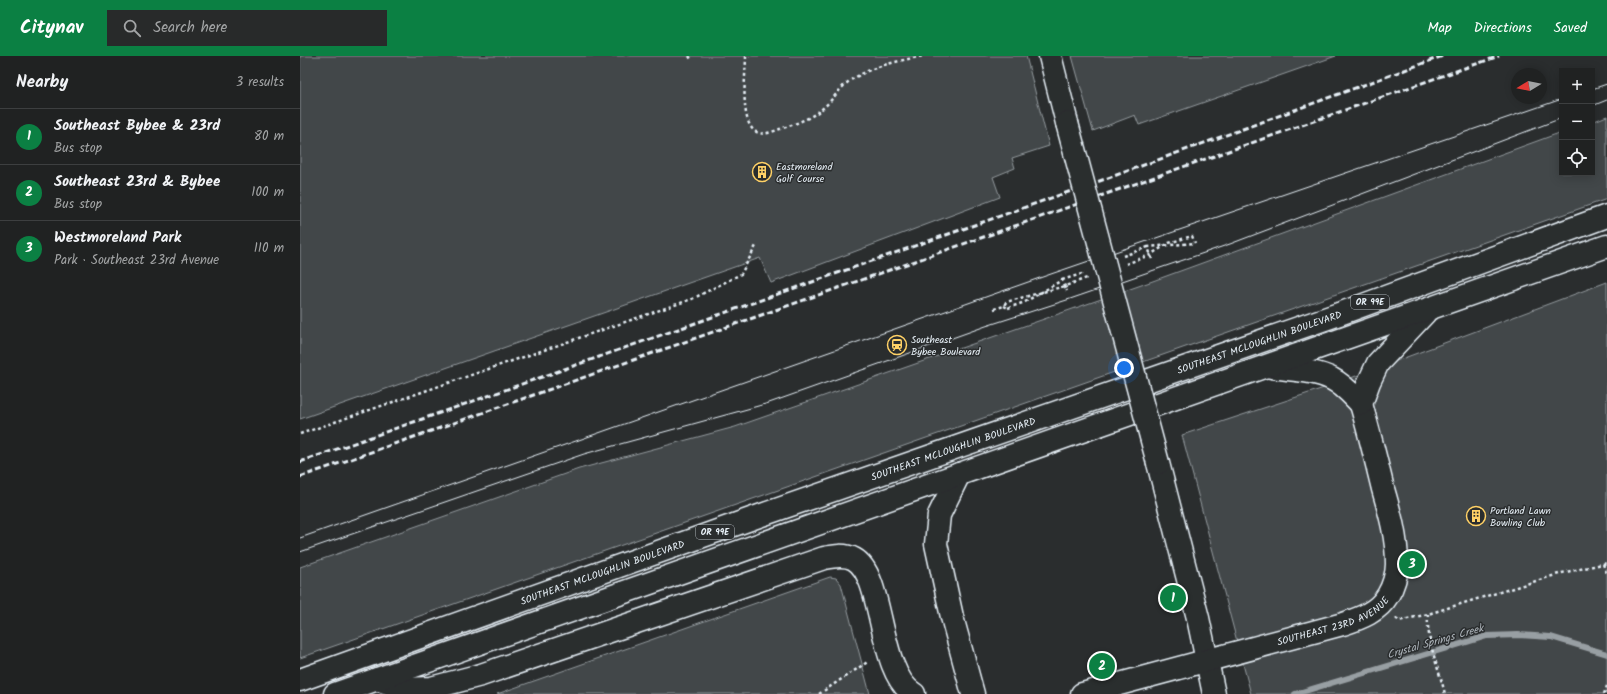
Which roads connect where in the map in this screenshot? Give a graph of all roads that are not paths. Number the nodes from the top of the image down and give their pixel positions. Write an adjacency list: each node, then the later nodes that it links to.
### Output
1 (1050, 56): 8 (main road, bridge)
2 (1607, 216): 10 (main road, SOUTHEAST MCLOUGHLIN BOULEVARD / OR 99E)
3 (1607, 246): 4 (main road, OR 99E)
4 (1427, 311): 5 (main road, OR 99E); 6 (main road)
5 (1267, 366): 6 (main road); 7 (main road, OR 99E)
6 (1361, 404): 8 (main road, SOUTHEAST 23RD AVENUE)
7 (959, 474): 9 (main road, OR 99E); 13 (main road)
8 (1207, 660): 14 (main road, SOUTHEAST 23RD AVENUE); 15 (main road)
9 (377, 679): 11 (main road, OR 99E); 12 (main road)
10 (300, 680)
11 (335, 694)
12 (914, 694)
13 (973, 694)
14 (1082, 694)
15 (1214, 694)

